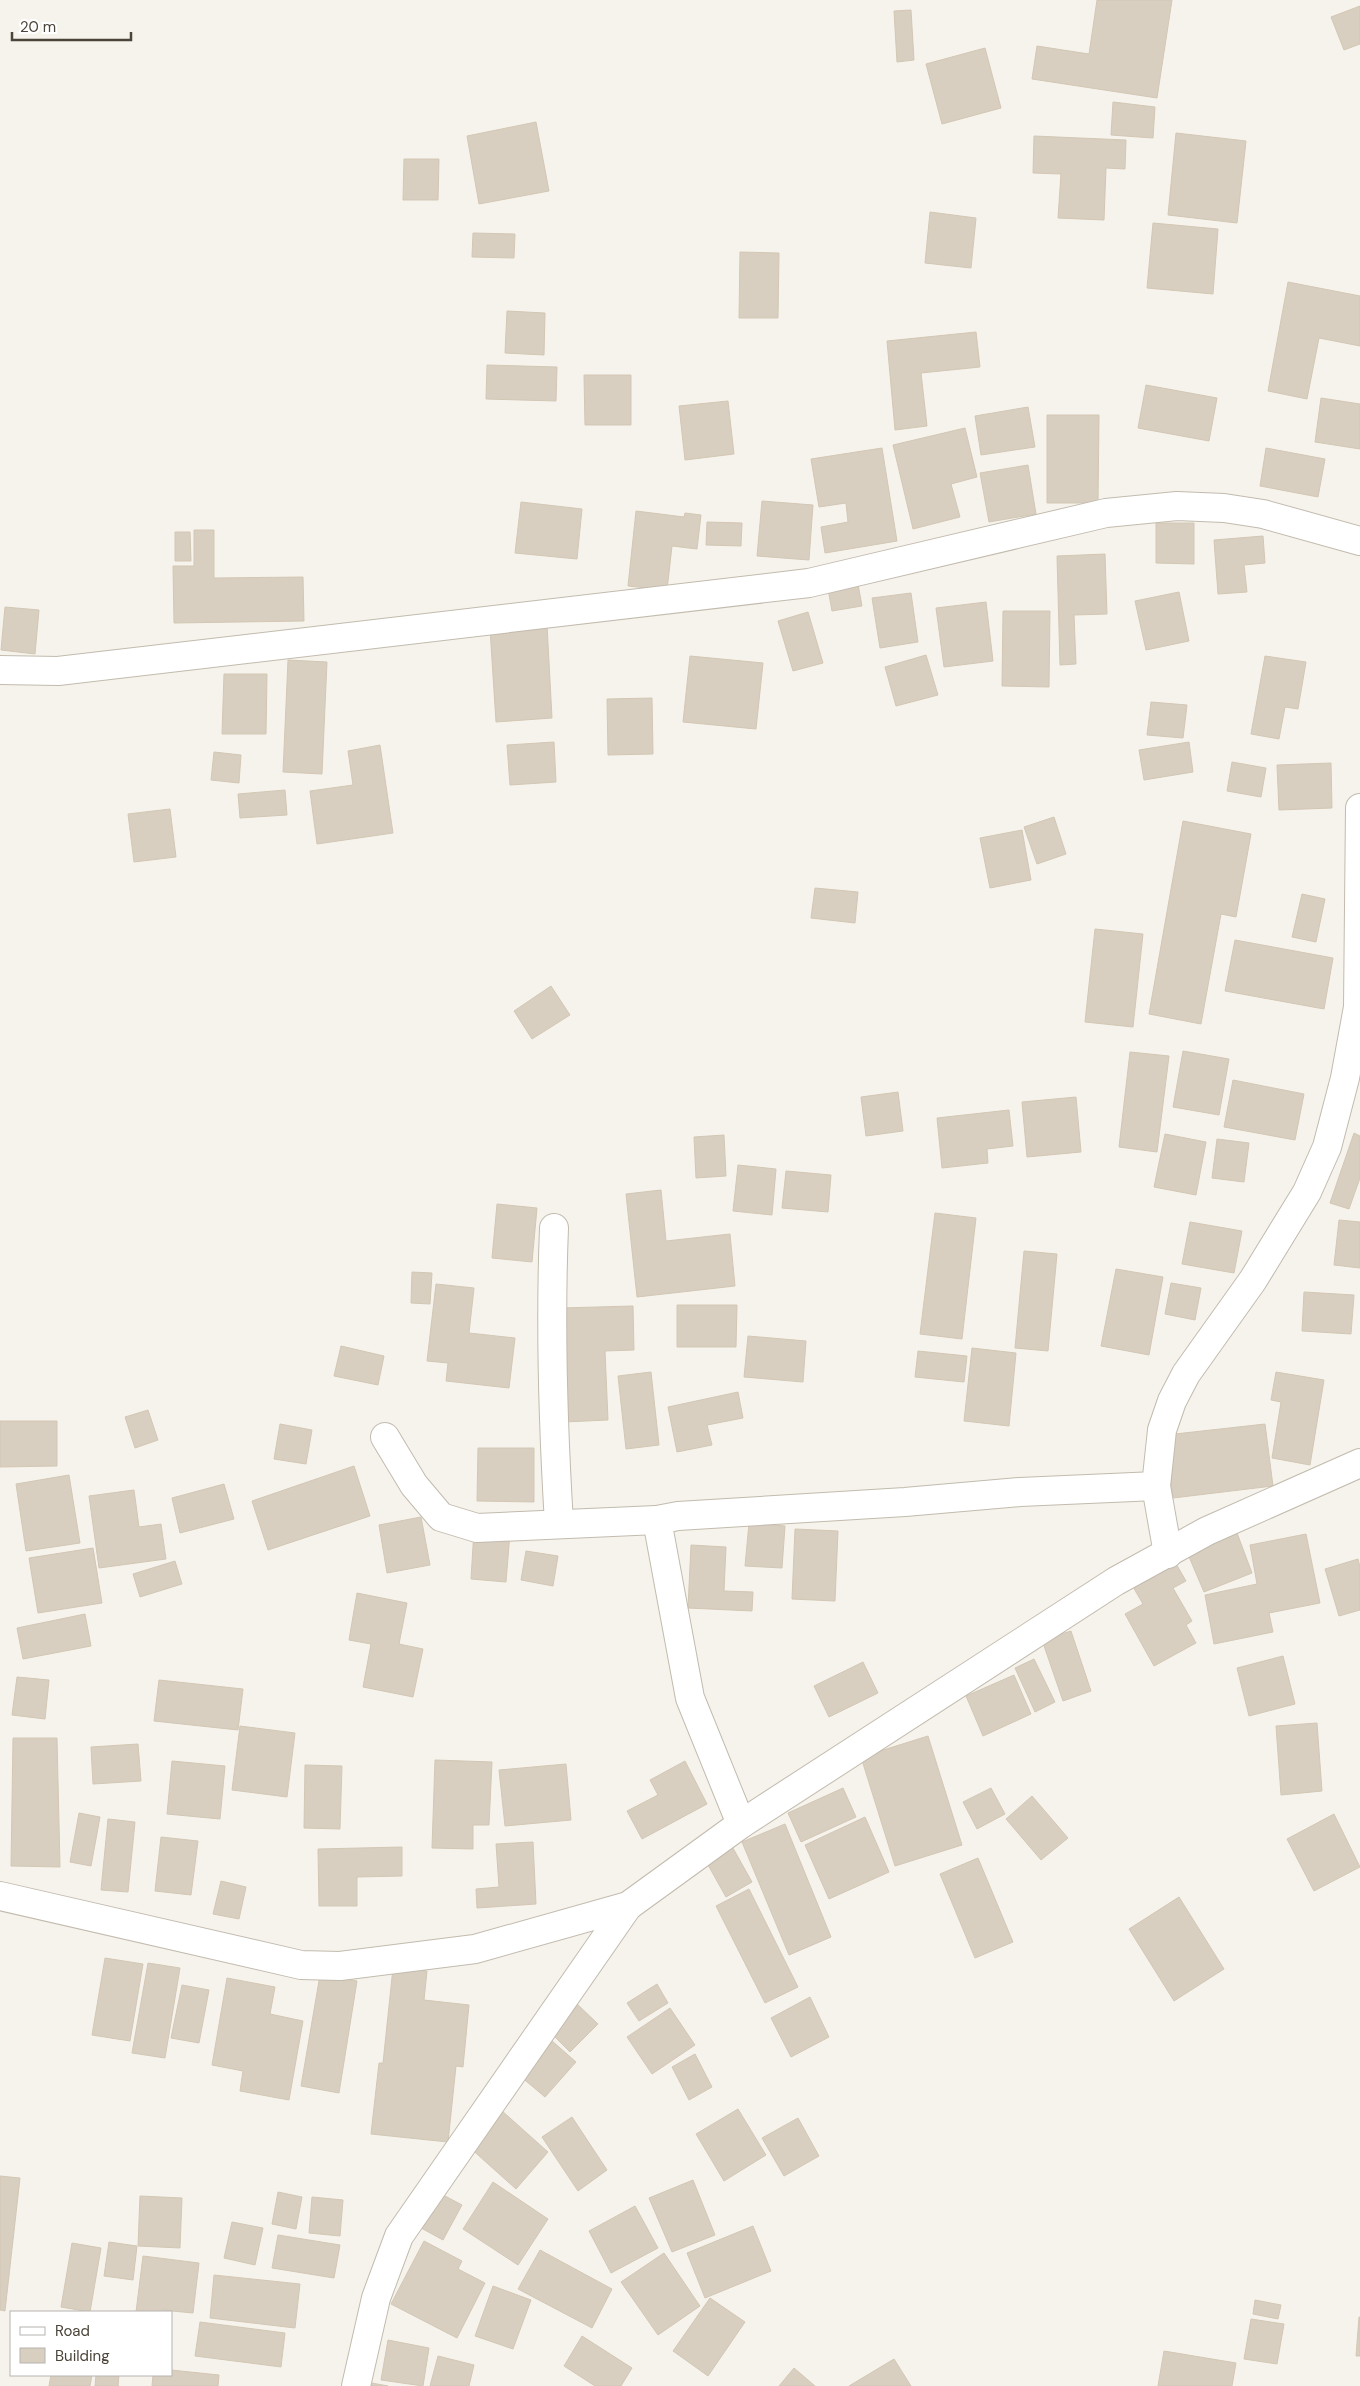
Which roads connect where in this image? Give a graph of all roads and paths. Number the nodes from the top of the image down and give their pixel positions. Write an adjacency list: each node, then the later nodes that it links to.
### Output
1 (1360, 541): 2 (street)
2 (0, 670)
3 (1360, 808): 4 (street)
4 (1359, 1007): 8 (street)
5 (554, 1228): 10 (street)
6 (385, 1437): 10 (street)
7 (1360, 1463): 11 (street)
8 (1156, 1486): 9 (street); 11 (street)
9 (657, 1520): 10 (street); 12 (street)
10 (559, 1523)
11 (1168, 1554): 12 (street)
12 (741, 1824): 14 (street)
13 (0, 1896): 14 (street)
14 (628, 1906): 15 (street)
15 (356, 2386)

